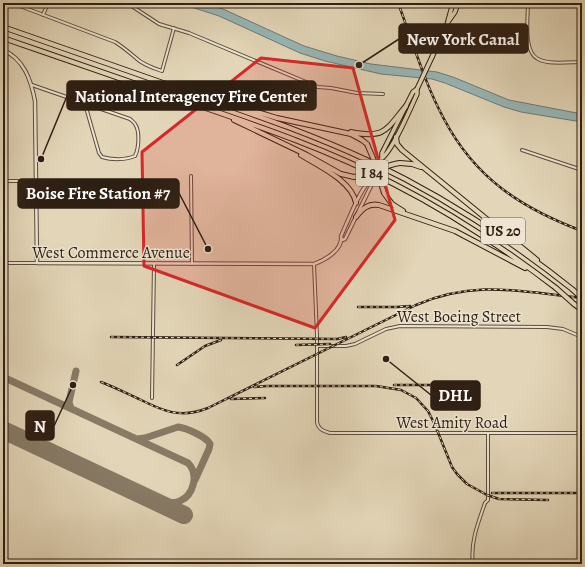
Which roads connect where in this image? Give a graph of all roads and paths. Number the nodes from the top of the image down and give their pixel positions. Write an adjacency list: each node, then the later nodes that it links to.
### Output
1 (12, 3): 7 (street)
2 (48, 3): 7 (street)
3 (127, 3): 10 (street)
4 (453, 3): 8 (main road)
5 (458, 3): 8 (main road)
6 (528, 3): 13 (street)
7 (43, 15): 10 (street)
8 (448, 22): 16 (main road, bridge)
9 (4, 28): 14 (highway, I 84)
10 (174, 28): 17 (street)
11 (3, 38): 18 (highway, I 84)
12 (3, 50): 15 (street)
13 (582, 62)
14 (158, 81): 21 (highway); 43 (highway, I 84)
15 (32, 85): 19 (street); 38 (street)
16 (417, 89): 20 (main road); 22 (main road)
17 (383, 94)
18 (184, 100): 23 (highway); 42 (highway, I 84)
19 (85, 104): 19 (street)
20 (406, 106): 21 (highway); 25 (main road)
21 (317, 126): 26 (highway, bridge)
22 (396, 137): 25 (main road); 28 (highway, US 20)
23 (284, 144): 26 (highway, bridge); 33 (highway)
24 (522, 150): 27 (street)
25 (382, 158): 26 (main road, bridge)
26 (376, 170): 28 (highway, bridge); 32 (street, bridge); 35 (highway, US 20, bridge)
27 (582, 170)
28 (431, 174): 43 (highway, US 20)
29 (191, 176): 40 (street)
30 (3, 181): 31 (street)
31 (23, 181)
32 (370, 181): 33 (street); 34 (street)
33 (356, 203): 36 (street)
34 (356, 217): 35 (highway); 36 (street)
35 (418, 218): 42 (highway, US 20)
36 (342, 240): 41 (street)
37 (3, 263): 38 (street, West Commerce Avenue)
38 (37, 263): 39 (street, West Commerce Avenue)
39 (154, 264): 40 (street, West Commerce Avenue); 48 (street)
40 (192, 264): 41 (street, West Commerce Avenue)
41 (314, 264): 47 (street)
42 (544, 278): 45 (highway, I 84, bridge)
43 (562, 281): 44 (highway, I 84, bridge)
44 (582, 298)
45 (582, 310)
46 (581, 336): 47 (street, West Boeing Street)
47 (317, 346): 50 (street, West Amity Road)
48 (152, 398)
49 (582, 433): 50 (street, West Amity Road)
50 (488, 434): 51 (street)
51 (473, 564)

